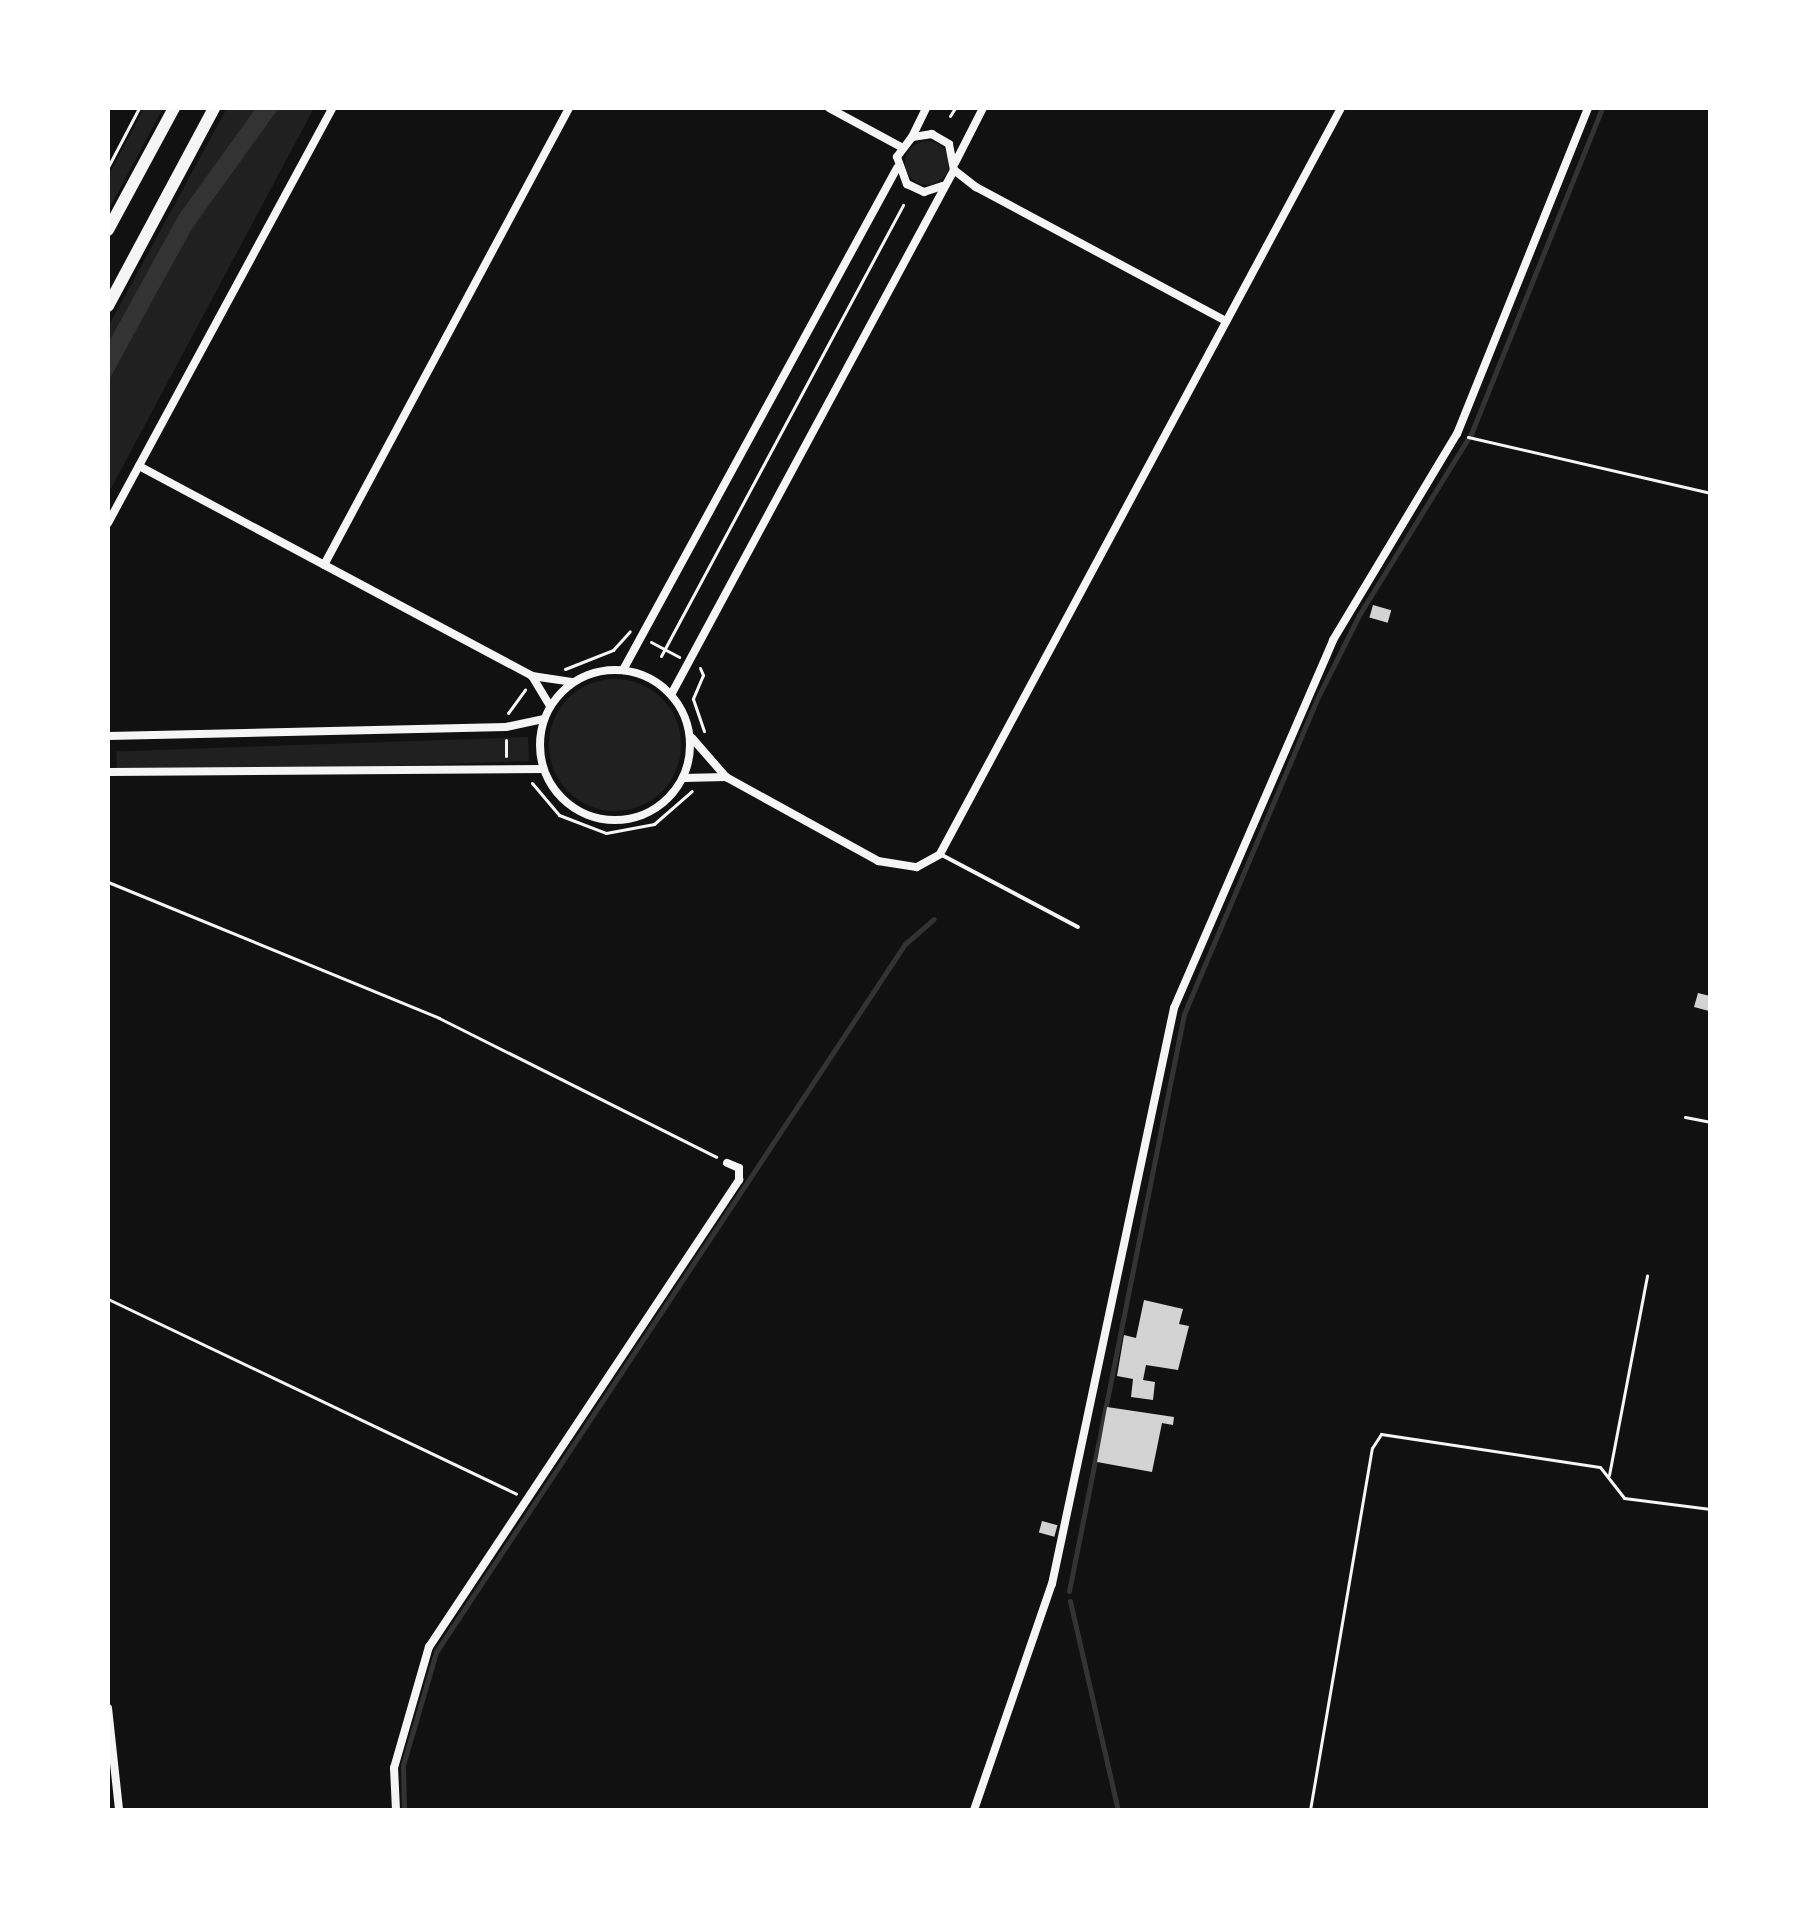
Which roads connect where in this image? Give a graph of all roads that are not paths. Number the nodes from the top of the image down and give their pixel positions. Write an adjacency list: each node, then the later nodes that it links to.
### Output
1 (174, 108): 15 (main road)
2 (214, 108): 16 (main road)
3 (332, 108): 18 (street)
4 (569, 108): 20 (street)
5 (829, 108): 11 (street)
6 (926, 108): 10 (street)
7 (983, 108): 12 (street)
8 (1341, 108): 17 (street)
9 (1588, 108): 39 (street)
10 (912, 137): 11 (street); 12 (street)
11 (901, 147): 13 (street)
12 (955, 166): 14 (street); 17 (street)
13 (897, 168): 14 (street); 21 (street)
14 (943, 186): 24 (street)
15 (108, 230)
16 (108, 306)
17 (1226, 321): 33 (street)
18 (139, 466): 19 (street); 20 (street)
19 (108, 523)
20 (324, 565): 22 (street)
21 (623, 670): 23 (street); 24 (street)
22 (532, 676): 23 (street); 25 (street)
23 (572, 682): 25 (street)
24 (672, 693): 28 (street)
25 (550, 706): 26 (street)
26 (544, 719): 27 (street); 29 (street)
27 (108, 736)
28 (692, 738): 31 (street); 32 (street)
29 (543, 769): 30 (street); 32 (street)
30 (108, 772)
31 (726, 777): 32 (street); 33 (street)
32 (684, 778)
33 (940, 854): 34 (lane)
34 (1078, 927)
35 (727, 1163): 38 (street)
36 (108, 1708): 37 (street)
37 (119, 1810)
38 (396, 1810)
39 (974, 1810)

